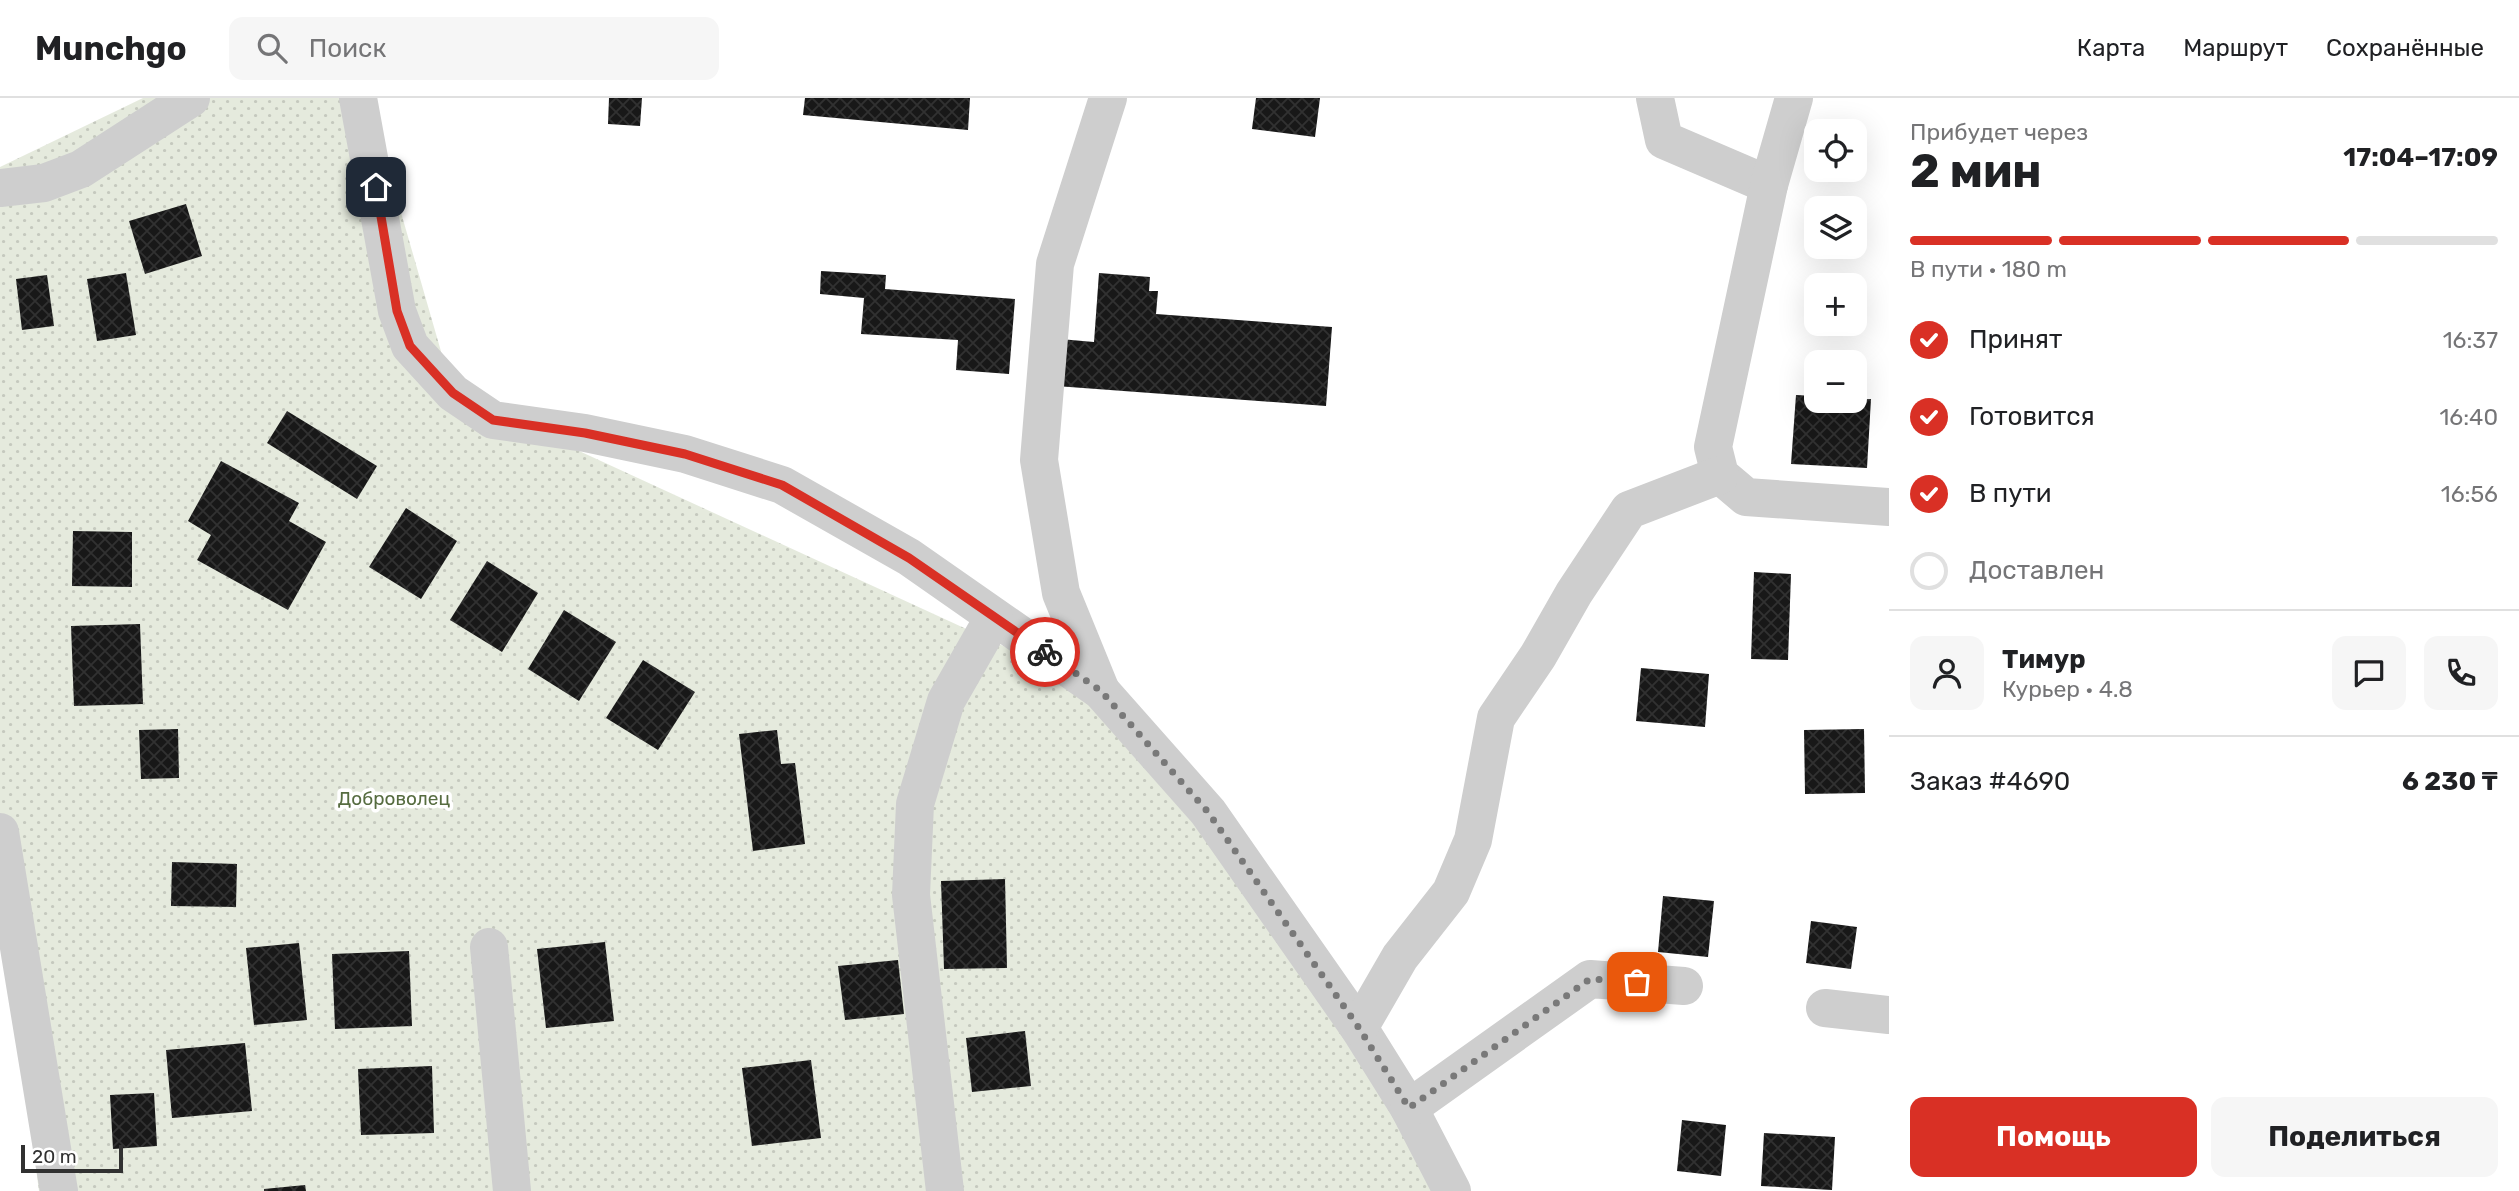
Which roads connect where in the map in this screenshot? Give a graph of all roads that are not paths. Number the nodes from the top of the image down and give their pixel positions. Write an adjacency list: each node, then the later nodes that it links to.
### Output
1 (191, 98): 7 (street)
2 (358, 98): 10 (street)
3 (1108, 98): 11 (street)
4 (1655, 98): 6 (street)
5 (1794, 98): 6 (street)
6 (1769, 185): 8 (street)
7 (0, 188)
8 (1720, 475): 9 (street); 17 (street)
9 (1889, 507)
10 (994, 617): 11 (street); 21 (street)
11 (1101, 691): 17 (street)
12 (0, 832): 19 (street)
13 (489, 947): 20 (street)
14 (1685, 986): 18 (street)
15 (1825, 1008): 16 (street)
16 (1889, 1015)
17 (1359, 1028): 18 (street)
18 (1409, 1108): 22 (street)
19 (59, 1191)
20 (512, 1191)
21 (945, 1191)
22 (1452, 1191)

